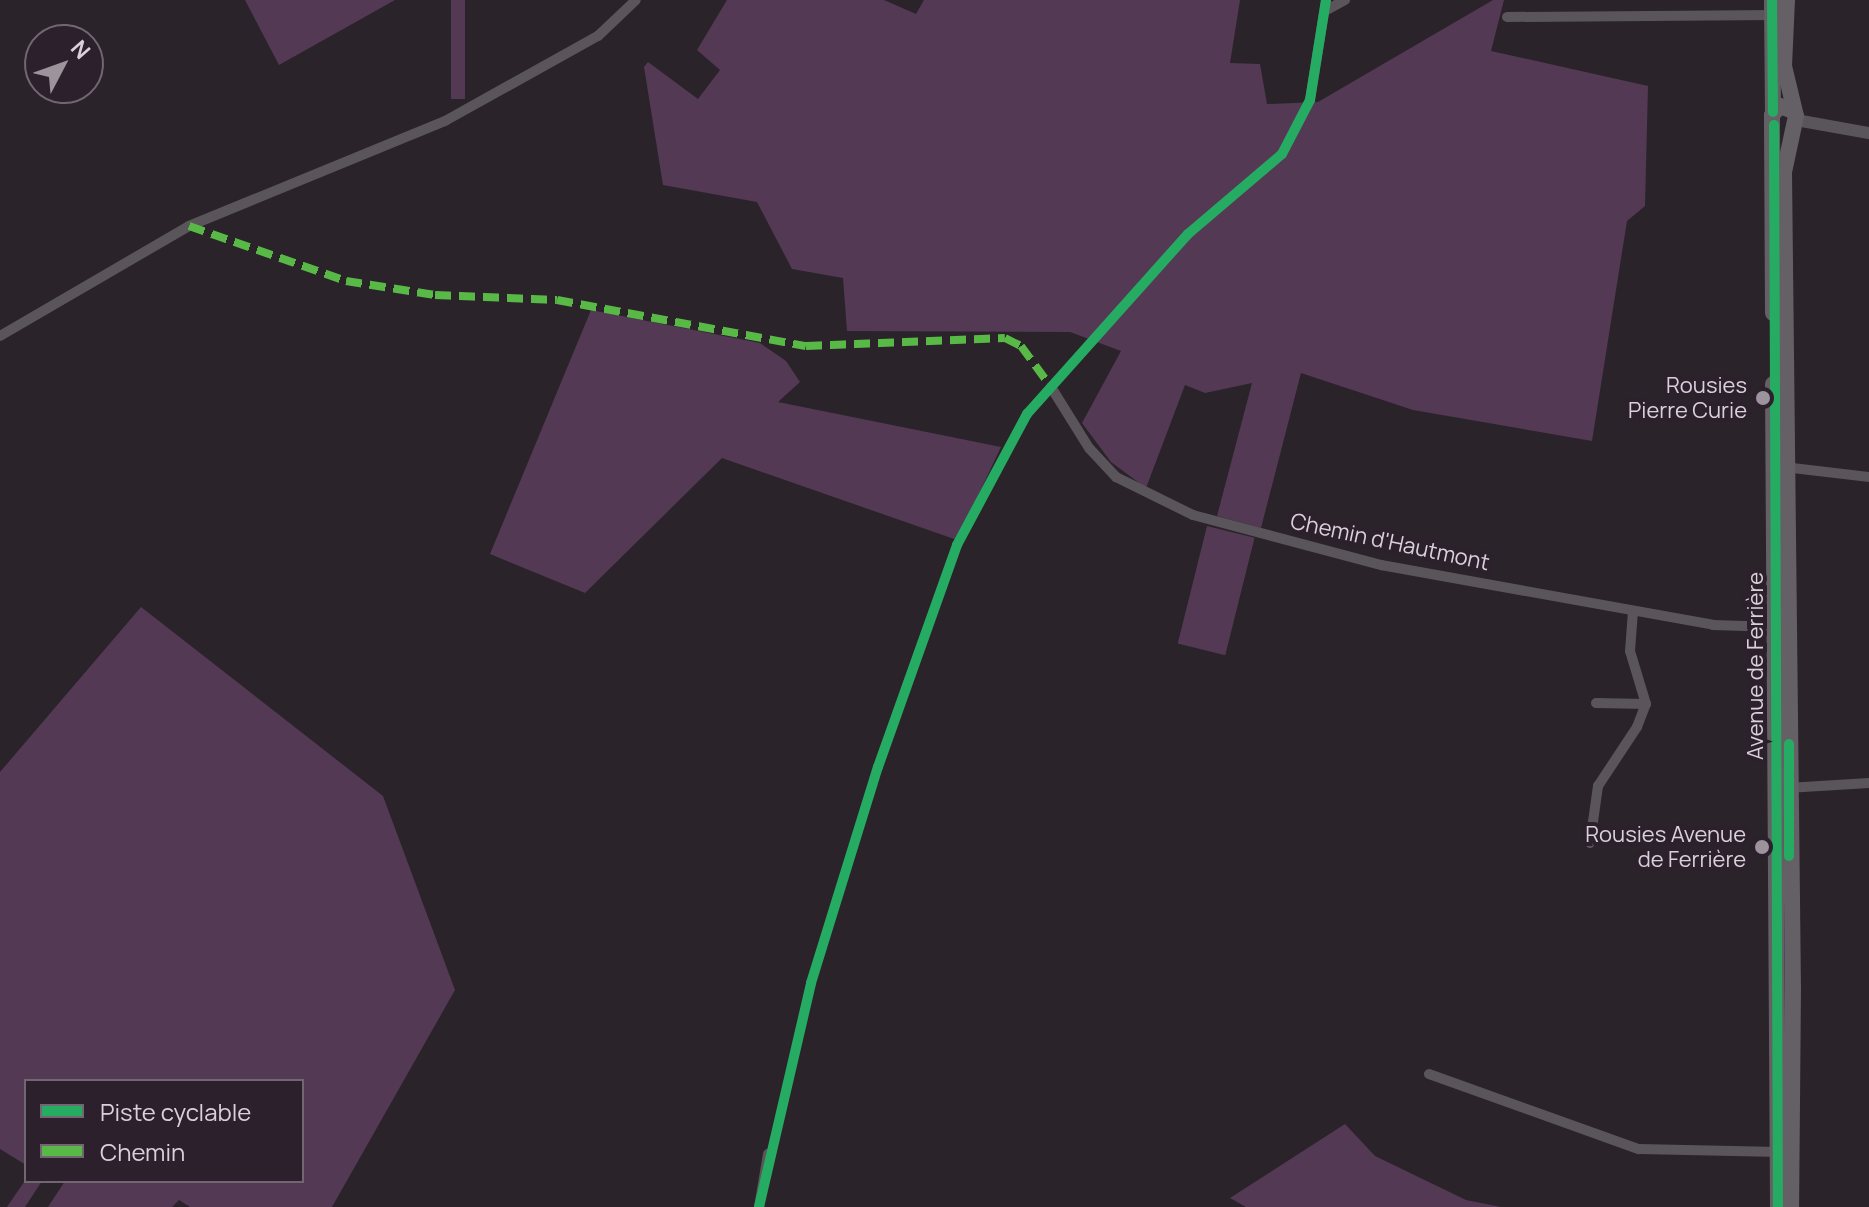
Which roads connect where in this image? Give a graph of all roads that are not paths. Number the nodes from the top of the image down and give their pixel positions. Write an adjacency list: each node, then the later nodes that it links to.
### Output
1 (636, 0): 9 (street)
2 (1345, 0): 3 (street)
3 (1326, 5): 6 (street)
4 (1779, 8): 5 (street); 7 (main road, Avenue de Ferrière)
5 (1507, 17)
6 (1310, 100)
7 (1785, 119): 8 (street); 11 (main road, Avenue de Ferrière)
8 (1869, 133)
9 (0, 336)
10 (1051, 387): 13 (street, Chemin d'Hautmont)
11 (1785, 467): 12 (street); 14 (main road, Avenue de Ferrière); 14 (main road, Avenue de Ferrière)
12 (1869, 477)
13 (1633, 611): 14 (street, Chemin d'Hautmont); 16 (street)
14 (1782, 632): 18 (main road, Avenue de Ferrière)
15 (1596, 703): 16 (street)
16 (1646, 704): 19 (street)
17 (1869, 783): 18 (street)
18 (1783, 790): 21 (main road, Avenue de Ferrière)
19 (1590, 843)
20 (1429, 1074): 21 (street)
21 (1786, 1153): 24 (main road, Avenue de Ferrière); 25 (main road, Avenue de Ferrière)
22 (768, 1154): 23 (street)
23 (759, 1207)
24 (1778, 1207)
25 (1791, 1207)

